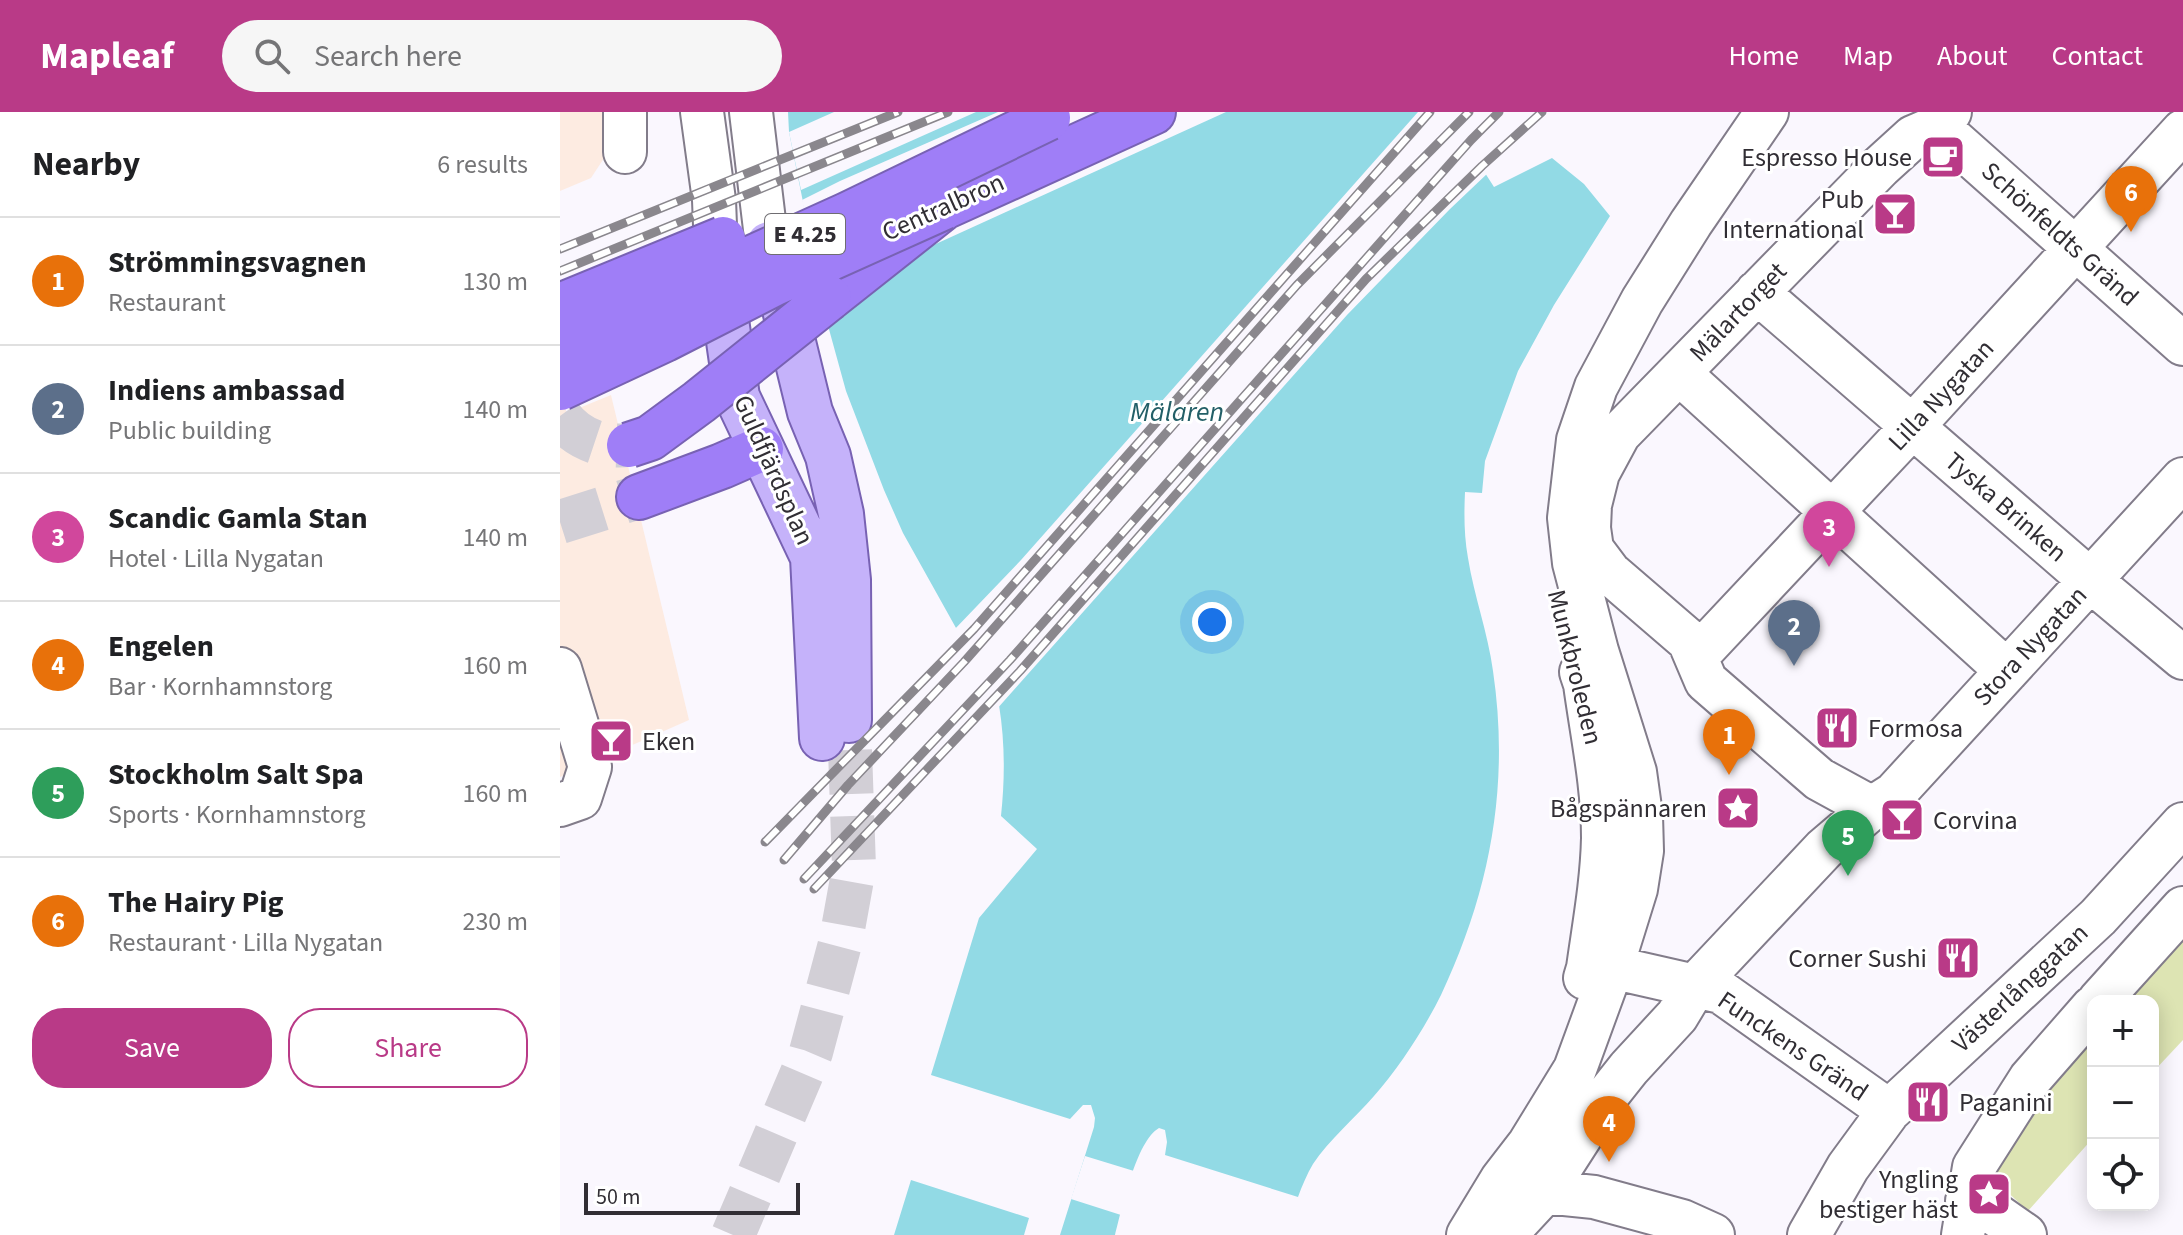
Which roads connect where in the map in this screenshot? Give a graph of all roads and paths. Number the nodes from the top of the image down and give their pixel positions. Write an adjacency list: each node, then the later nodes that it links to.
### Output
1 (702, 112): 14 (street)
2 (751, 112): 12 (street)
3 (779, 112): 10 (street)
4 (1153, 112): 11 (highway, Centralbron / E 4.25)
5 (1734, 112): 47 (street, Munkbroleden)
6 (1767, 112): 39 (street, Munkbroleden)
7 (1054, 115): 16 (highway, bridge); 18 (highway, Centralbron / E 4.25, bridge)
8 (1942, 120): 13 (street, Schönfeldts Gränd); 15 (street, Mälartorget)
9 (2183, 131): 13 (street, Lilla Nygatan)
10 (787, 172)
11 (944, 207): 20 (highway, Centralbron / E 4.25, bridge); 23 (highway, bridge)
12 (765, 229): 14 (main road); 21 (main road, Guldfjärdsplan)
13 (2076, 248): 17 (street, Schönfeldts Gränd); 22 (street, Lilla Nygatan)
14 (716, 251): 16 (highway); 24 (main road, Guldfjärdsplan)
15 (1757, 292): 19 (street, Mälartorget); 22 (street, Tyska Brinken)
16 (560, 308)
17 (2183, 344)
18 (560, 345)
19 (1679, 373): 27 (street); 29 (street, Mälartorget)
20 (560, 388)
21 (810, 412): 24 (main road); 24 (main road, Guldfjärdsplan)
22 (1912, 427): 27 (street, Lilla Nygatan); 28 (street, Tyska Brinken)
23 (629, 445)
24 (761, 449): 26 (highway)
25 (2183, 479): 28 (street, Stora Nygatan)
26 (639, 497)
27 (1832, 512): 29 (street, Lilla Nygatan); 32 (street)
28 (2091, 581): 30 (street, Tyska Brinken); 32 (street, Stora Nygatan)
29 (1696, 657): 33 (street)
30 (2183, 658)
31 (560, 669): 34 (street)
32 (2007, 671): 35 (street, Stora Nygatan)
33 (1819, 779): 35 (street); 37 (street)
34 (570, 802)
35 (1872, 808): 37 (street, Stora Nygatan)
36 (2183, 824): 43 (street, Västerlånggatan)
37 (1824, 849): 40 (street, Stora Nygatan)
38 (2183, 908): 41 (street)
39 (1611, 967): 40 (street, Funckens Gränd); 44 (street, Munkbroleden)
40 (1695, 986): 43 (street, Funckens Gränd); 45 (street, Stora Nygatan)
41 (2104, 995)
42 (2087, 1014): 46 (street)
43 (1889, 1111): 51 (street, Västerlånggatan)
44 (1502, 1179): 45 (street); 48 (street, Munkbroleden)
45 (1545, 1192): 49 (street, Stora Nygatan); 50 (street)
46 (1965, 1218): 52 (street)
47 (1449, 1235)
48 (1468, 1235)
49 (1505, 1235)
50 (1713, 1235)
51 (1809, 1235)
52 (2025, 1235)

